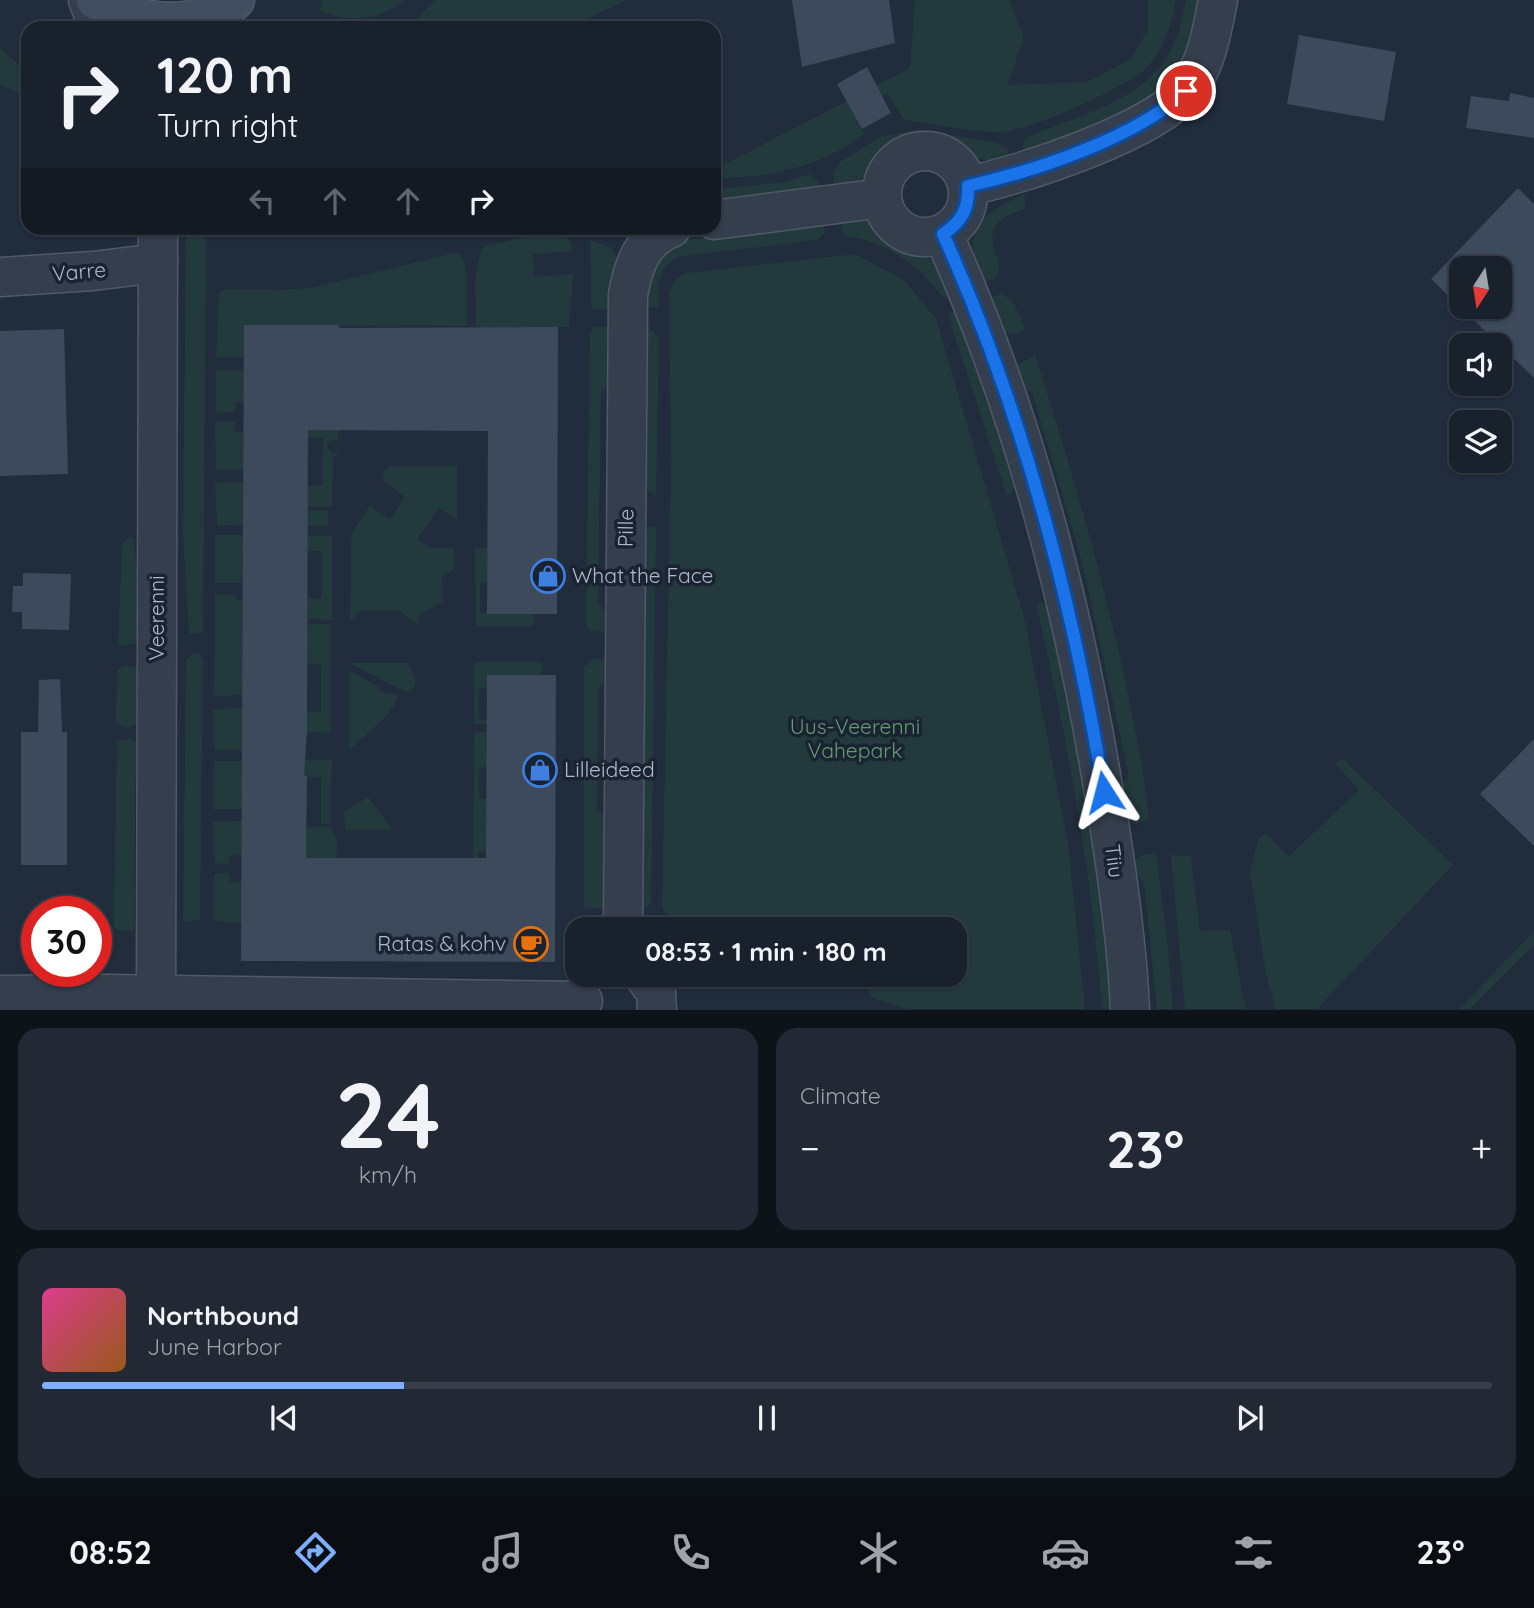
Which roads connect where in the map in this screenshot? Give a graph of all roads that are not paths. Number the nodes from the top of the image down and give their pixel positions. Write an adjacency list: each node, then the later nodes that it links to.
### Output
1 (88, 0): 5 (street)
2 (96, 0): 6 (main road)
3 (1218, 0): 8 (street)
4 (225, 10): 7 (main road)
5 (96, 21)
6 (147, 21)
7 (178, 21)
8 (968, 186): 9 (street); 11 (street)
9 (882, 198): 10 (street); 11 (street)
10 (721, 219)
11 (943, 234): 21 (street, Tiiu)
12 (657, 235): 15 (street, Pille)
13 (158, 245): 14 (street, Varre); 19 (street, Veerenni)
14 (0, 277)
15 (623, 917)
16 (652, 987): 20 (street)
17 (0, 995): 19 (street)
18 (589, 995): 19 (street)
19 (156, 1002)
20 (657, 1010)
21 (1130, 1010)

